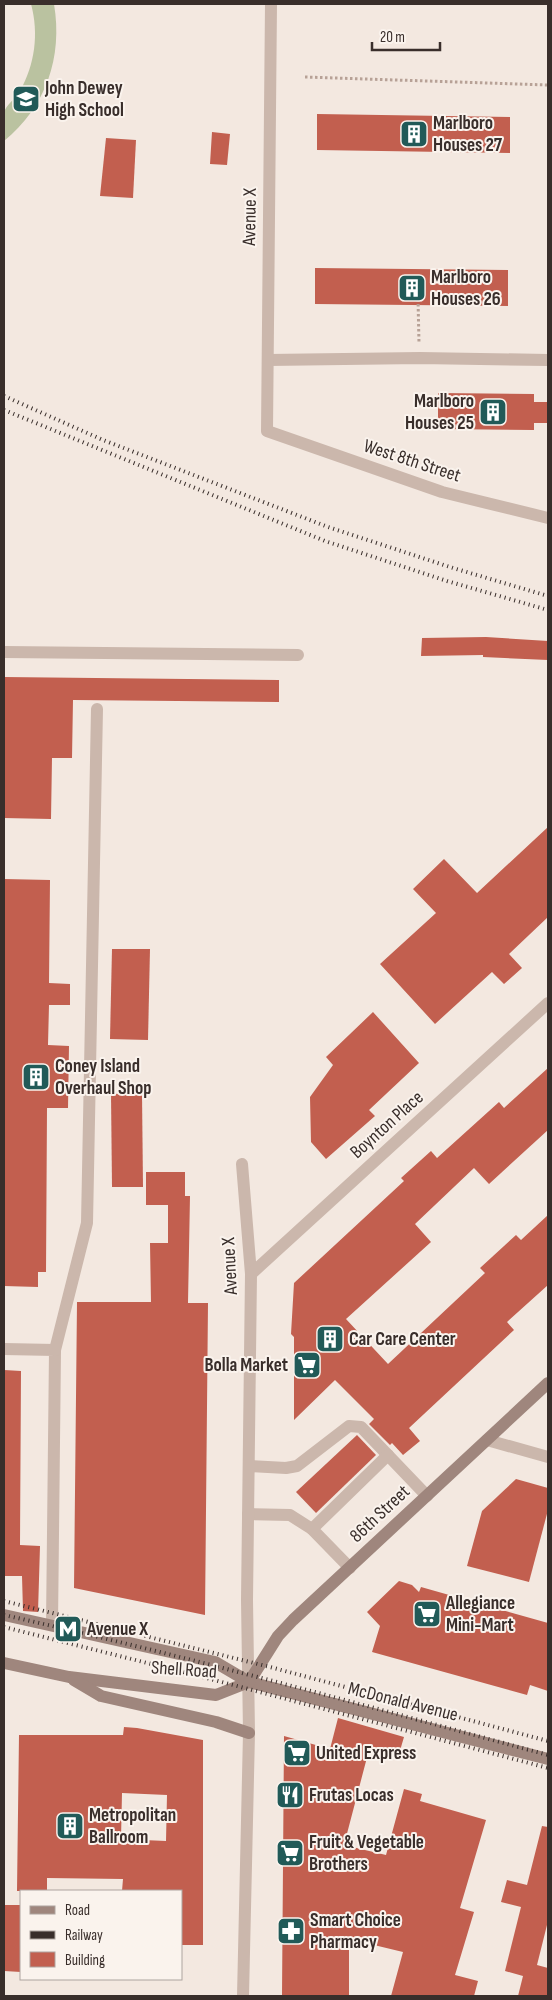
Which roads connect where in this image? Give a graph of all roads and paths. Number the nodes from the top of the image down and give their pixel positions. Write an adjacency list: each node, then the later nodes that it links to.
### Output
1 (271, 4): 6 (street, Avenue X)
2 (305, 77): 3 (path)
3 (548, 85)
4 (418, 299): 5 (path)
5 (420, 358): 6 (street); 7 (street)
6 (268, 360): 8 (street, Avenue X)
7 (548, 360)
8 (267, 431): 9 (street, West 8th Street)
9 (548, 518)
10 (4, 652): 11 (street)
11 (298, 655)
12 (96, 709): 17 (street)
13 (548, 1003): 15 (street, Boynton Place)
14 (242, 1164): 15 (street, Avenue X)
15 (251, 1274): 22 (street, Avenue X)
16 (4, 1350): 17 (street)
17 (55, 1350): 28 (street)
18 (548, 1383): 19 (main road, 86th Street)
19 (487, 1440): 21 (street); 23 (main road, 86th Street)
20 (388, 1455): 22 (street); 23 (street); 25 (street)
21 (548, 1458)
22 (249, 1466): 24 (street, Avenue X)
23 (427, 1496): 26 (main road, 86th Street)
24 (248, 1514): 25 (street); 31 (street, Avenue X)
25 (312, 1529): 26 (street)
26 (350, 1568): 31 (main road, 86th Street)
27 (4, 1615): 28 (main road, Shell Road)
28 (52, 1625): 31 (main road, Shell Road)
29 (4, 1663): 30 (main road, Shell Road)
30 (70, 1677): 31 (main road, Shell Road); 32 (main road, Shell Road)
31 (249, 1682): 32 (street, Avenue X); 33 (main road, McDonald Avenue)
32 (249, 1733): 34 (street, Avenue X)
33 (548, 1759)
34 (244, 1996)

